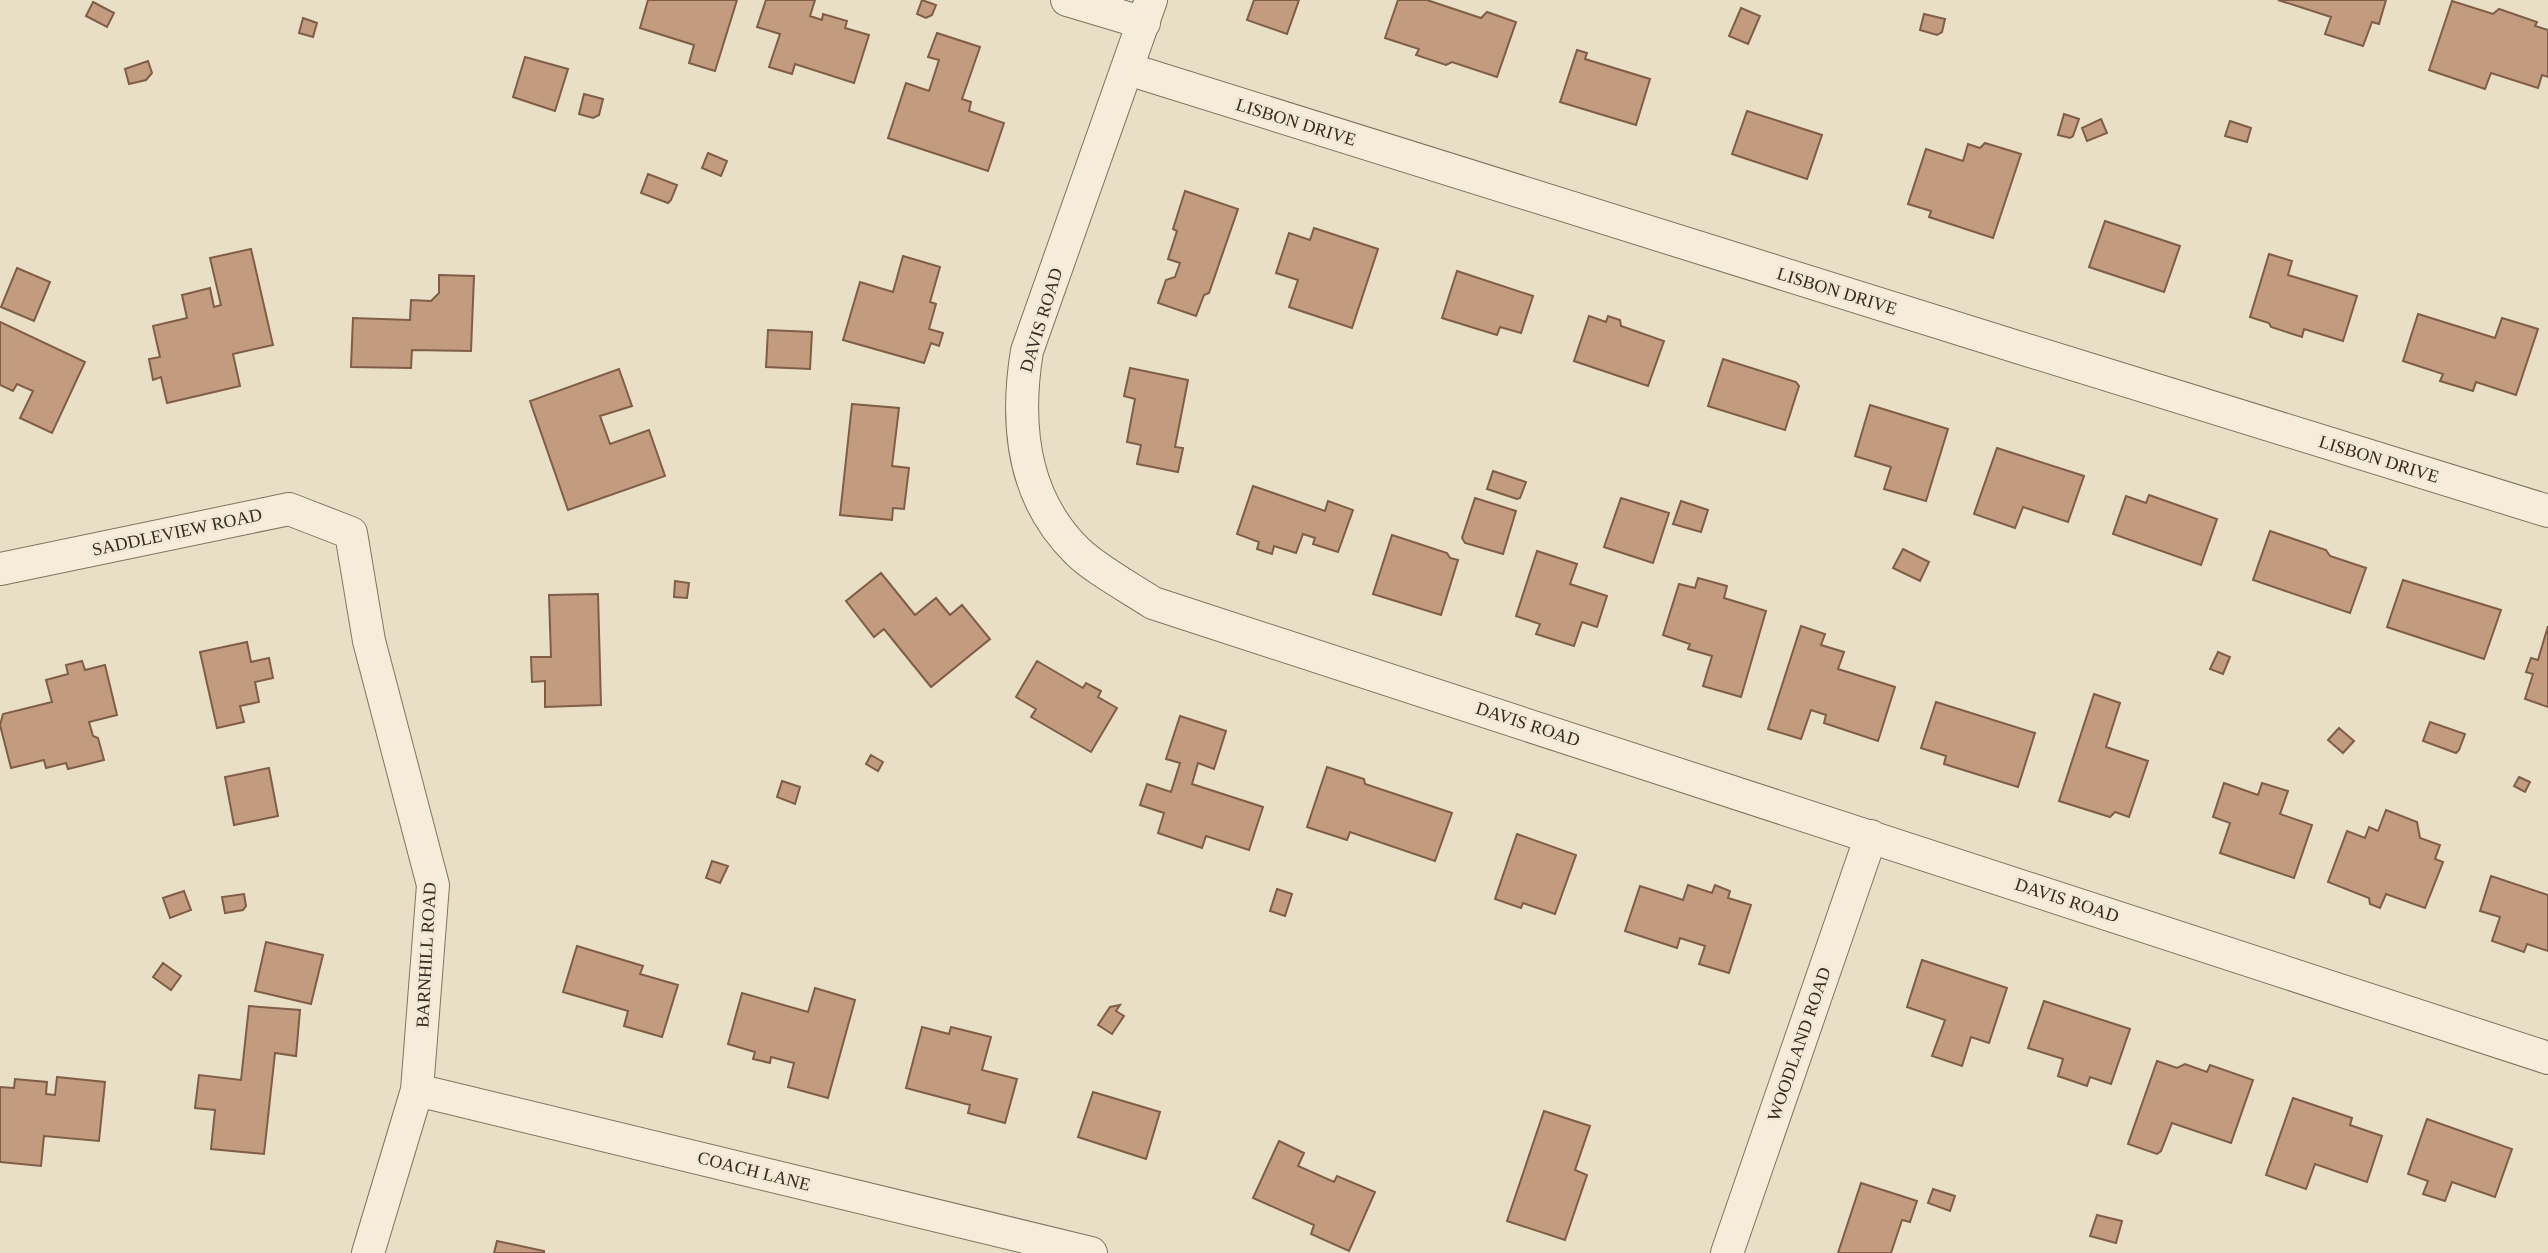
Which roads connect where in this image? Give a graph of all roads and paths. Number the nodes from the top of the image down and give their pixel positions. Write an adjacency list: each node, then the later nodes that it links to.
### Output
1 (1067, 0): 2 (street)
2 (1148, 12): 3 (street, DAVIS ROAD)
3 (1128, 68): 4 (street, LISBON DRIVE); 7 (street, DAVIS ROAD)
4 (2548, 511)
5 (351, 533): 6 (street, SADDLEVIEW ROAD); 9 (street, BARNHILL ROAD)
6 (0, 569)
7 (1871, 836): 8 (street, DAVIS ROAD); 12 (street, WOODLAND ROAD)
8 (2548, 1058)
9 (417, 1090): 10 (street, BARNHILL ROAD); 11 (street, COACH LANE)
10 (368, 1253)
11 (1091, 1253)
12 (1727, 1253)

